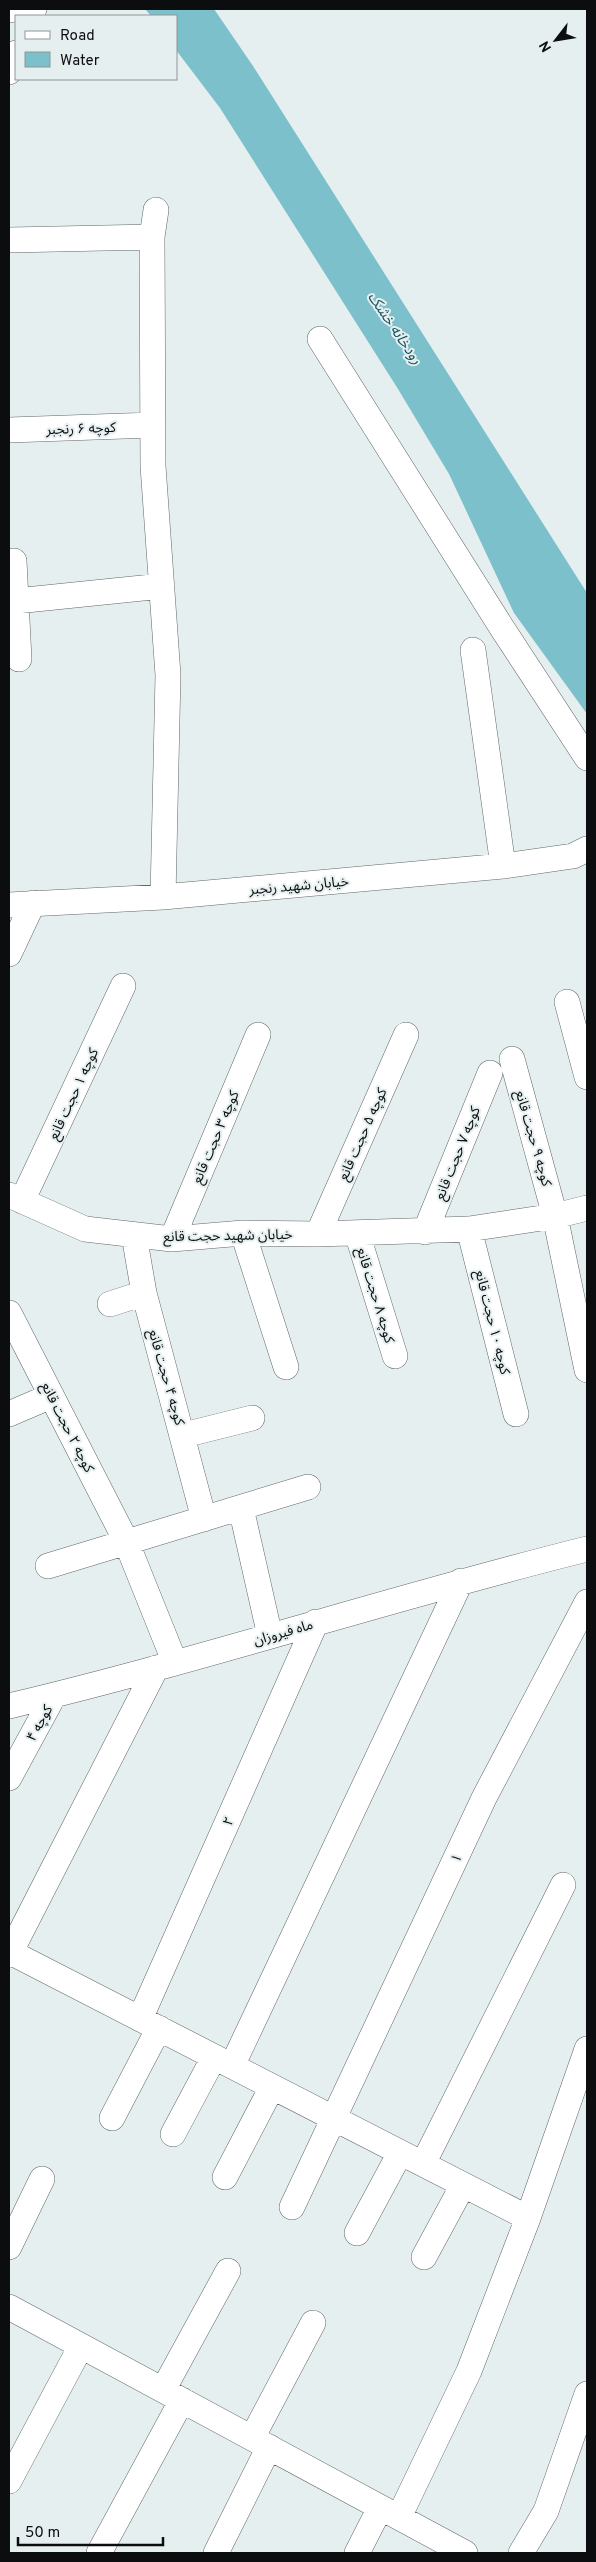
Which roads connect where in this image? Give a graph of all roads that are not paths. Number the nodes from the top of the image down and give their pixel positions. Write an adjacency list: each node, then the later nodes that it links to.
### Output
1 (14, 9): 2 (street)
2 (9, 10)
3 (15, 56): 4 (street)
4 (9, 72)
5 (156, 210): 6 (street)
6 (152, 237): 7 (street); 9 (street)
7 (9, 240)
8 (320, 339): 16 (street)
9 (154, 425): 10 (street, کوچه ۶ رنجبر); 12 (street)
10 (9, 430)
11 (14, 561): 13 (street)
12 (162, 586): 13 (street); 19 (street)
13 (16, 601): 15 (street)
14 (473, 650): 18 (street)
15 (19, 659)
16 (587, 758)
17 (587, 848): 18 (street, خیابان شهید رنجبر)
18 (503, 866): 19 (street, خیابان شهید رنجبر)
19 (164, 897): 20 (street, خیابان شهید رنجبر)
20 (21, 904): 21 (street)
21 (9, 954)
22 (124, 986): 29 (street, کوچه ۱ حجت قانع)
23 (567, 1002): 28 (street)
24 (258, 1035): 38 (street, کوچه ۳ حجت قانع)
25 (406, 1035): 36 (street, کوچه ۵ حجت قانع)
26 (512, 1059): 31 (street, کوچه ۹ حجت قانع)
27 (490, 1073): 33 (street, کوچه ۷ حجت قانع)
28 (587, 1077)
29 (16, 1198): 37 (street, خیابان شهید حجت قانع)
30 (587, 1208): 31 (street, خیابان شهید حجت قانع)
31 (555, 1216): 32 (street, خیابان شهید حجت قانع); 44 (street, کوچه ۹ حجت قانع)
32 (469, 1230): 33 (street, خیابان شهید حجت قانع); 47 (street, کوچه ۱۰ حجت قانع)
33 (425, 1232): 35 (street, خیابان شهید حجت قانع)
34 (243, 1233): 36 (street, خیابان شهید حجت قانع); 38 (street, خیابان شهید حجت قانع); 43 (street)
35 (357, 1233): 36 (street, خیابان شهید حجت قانع); 42 (street, کوچه ۸ حجت قانع)
36 (318, 1234)
37 (134, 1235): 38 (street, خیابان شهید حجت قانع); 39 (street, کوچه ۴ حجت قانع)
38 (172, 1239)
39 (144, 1293): 40 (street); 49 (street, کوچه ۴ حجت قانع)
40 (110, 1304)
41 (9, 1316): 45 (street, کوچه ۲ حجت قانع)
42 (394, 1356)
43 (286, 1367)
44 (587, 1370)
45 (51, 1396): 46 (street); 53 (street, کوچه ۲ حجت قانع)
46 (9, 1414)
47 (516, 1414)
48 (252, 1418): 49 (street)
49 (184, 1435): 52 (street, کوچه ۴ حجت قانع)
50 (308, 1486): 51 (street)
51 (241, 1508): 52 (street); 59 (street)
52 (204, 1519): 53 (street)
53 (126, 1541): 55 (street); 60 (street, کوچه ۲ حجت قانع)
54 (587, 1549): 56 (street, ماه فیروزان)
55 (48, 1566)
56 (461, 1580): 58 (street, ماه فیروزان); 69 (street)
57 (587, 1602): 72 (street, ۱)
58 (316, 1622): 59 (street, ماه فیروزان); 66 (street, ۲)
59 (270, 1636): 60 (street, ماه فیروزان)
60 (166, 1666): 61 (street, ماه فیروزان); 65 (street)
61 (54, 1695): 62 (street, ماه فیروزان); 63 (street, کوچه ۴)
62 (9, 1706)
63 (9, 1778)
64 (563, 1885): 75 (street)
65 (10, 1953): 66 (street)
66 (150, 2023): 69 (street); 71 (street, ۲)
67 (587, 2049): 68 (street)
68 (587, 2055): 80 (street)
69 (223, 2061): 70 (street); 73 (street)
70 (272, 2087): 72 (street); 76 (street)
71 (112, 2118)
72 (334, 2118): 74 (street); 79 (street, ۱)
73 (173, 2134)
74 (400, 2153): 75 (street); 81 (street)
75 (423, 2164): 78 (street)
76 (225, 2177)
77 (42, 2179): 82 (street)
78 (463, 2185): 80 (street); 83 (street)
79 (292, 2207)
80 (528, 2218): 92 (street)
81 (357, 2233)
82 (9, 2247)
83 (424, 2257)
84 (228, 2271): 89 (street)
85 (9, 2307): 87 (street)
86 (313, 2323): 90 (street)
87 (81, 2346): 89 (street); 91 (street)
88 (587, 2394): 97 (street)
89 (172, 2395): 90 (street); 93 (street)
90 (261, 2443): 92 (street); 94 (street)
91 (9, 2481)
92 (390, 2512): 95 (street); 96 (street)
93 (99, 2553)
94 (216, 2553)
95 (357, 2553)
96 (465, 2553)
97 (521, 2553)

